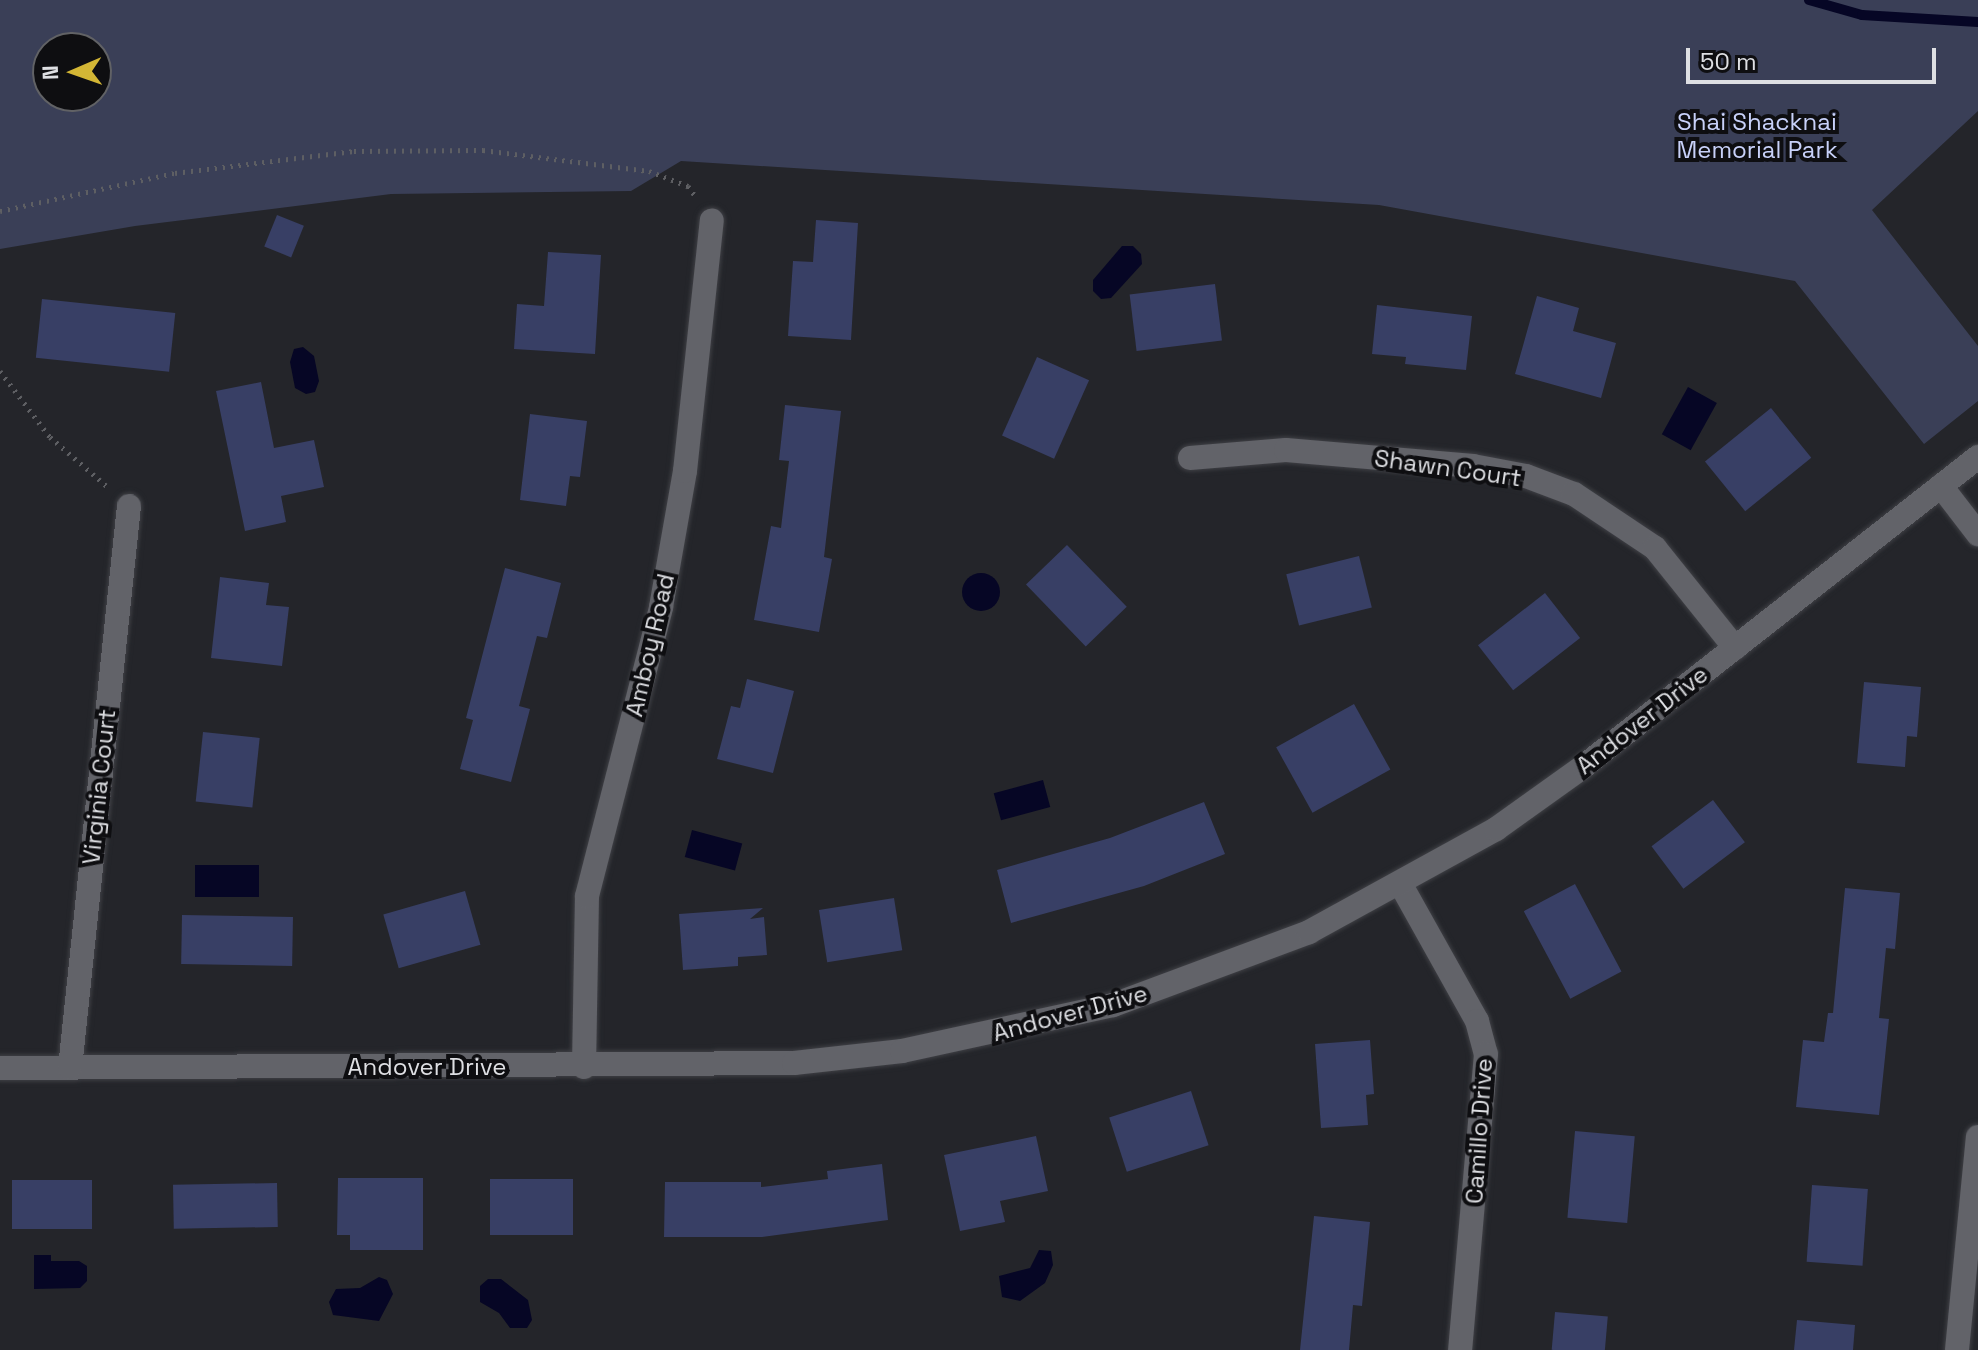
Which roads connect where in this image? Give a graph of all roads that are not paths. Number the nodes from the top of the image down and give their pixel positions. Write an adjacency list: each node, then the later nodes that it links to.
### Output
1 (712, 220): 9 (street, Amboy Road)
2 (1978, 457): 4 (street, Andover Drive)
3 (1190, 458): 7 (street, Shawn Court)
4 (1941, 486): 6 (street); 7 (street, Andover Drive)
5 (129, 506): 11 (street, Virginia Court)
6 (1978, 534)
7 (1735, 648): 8 (street, Andover Drive)
8 (1401, 885): 9 (street, Andover Drive); 13 (street, Camillo Drive)
9 (584, 1067): 11 (street, Andover Drive)
10 (0, 1068): 11 (street, Andover Drive)
11 (70, 1068)
12 (1978, 1137): 14 (street)
13 (1460, 1350)
14 (1957, 1350)

